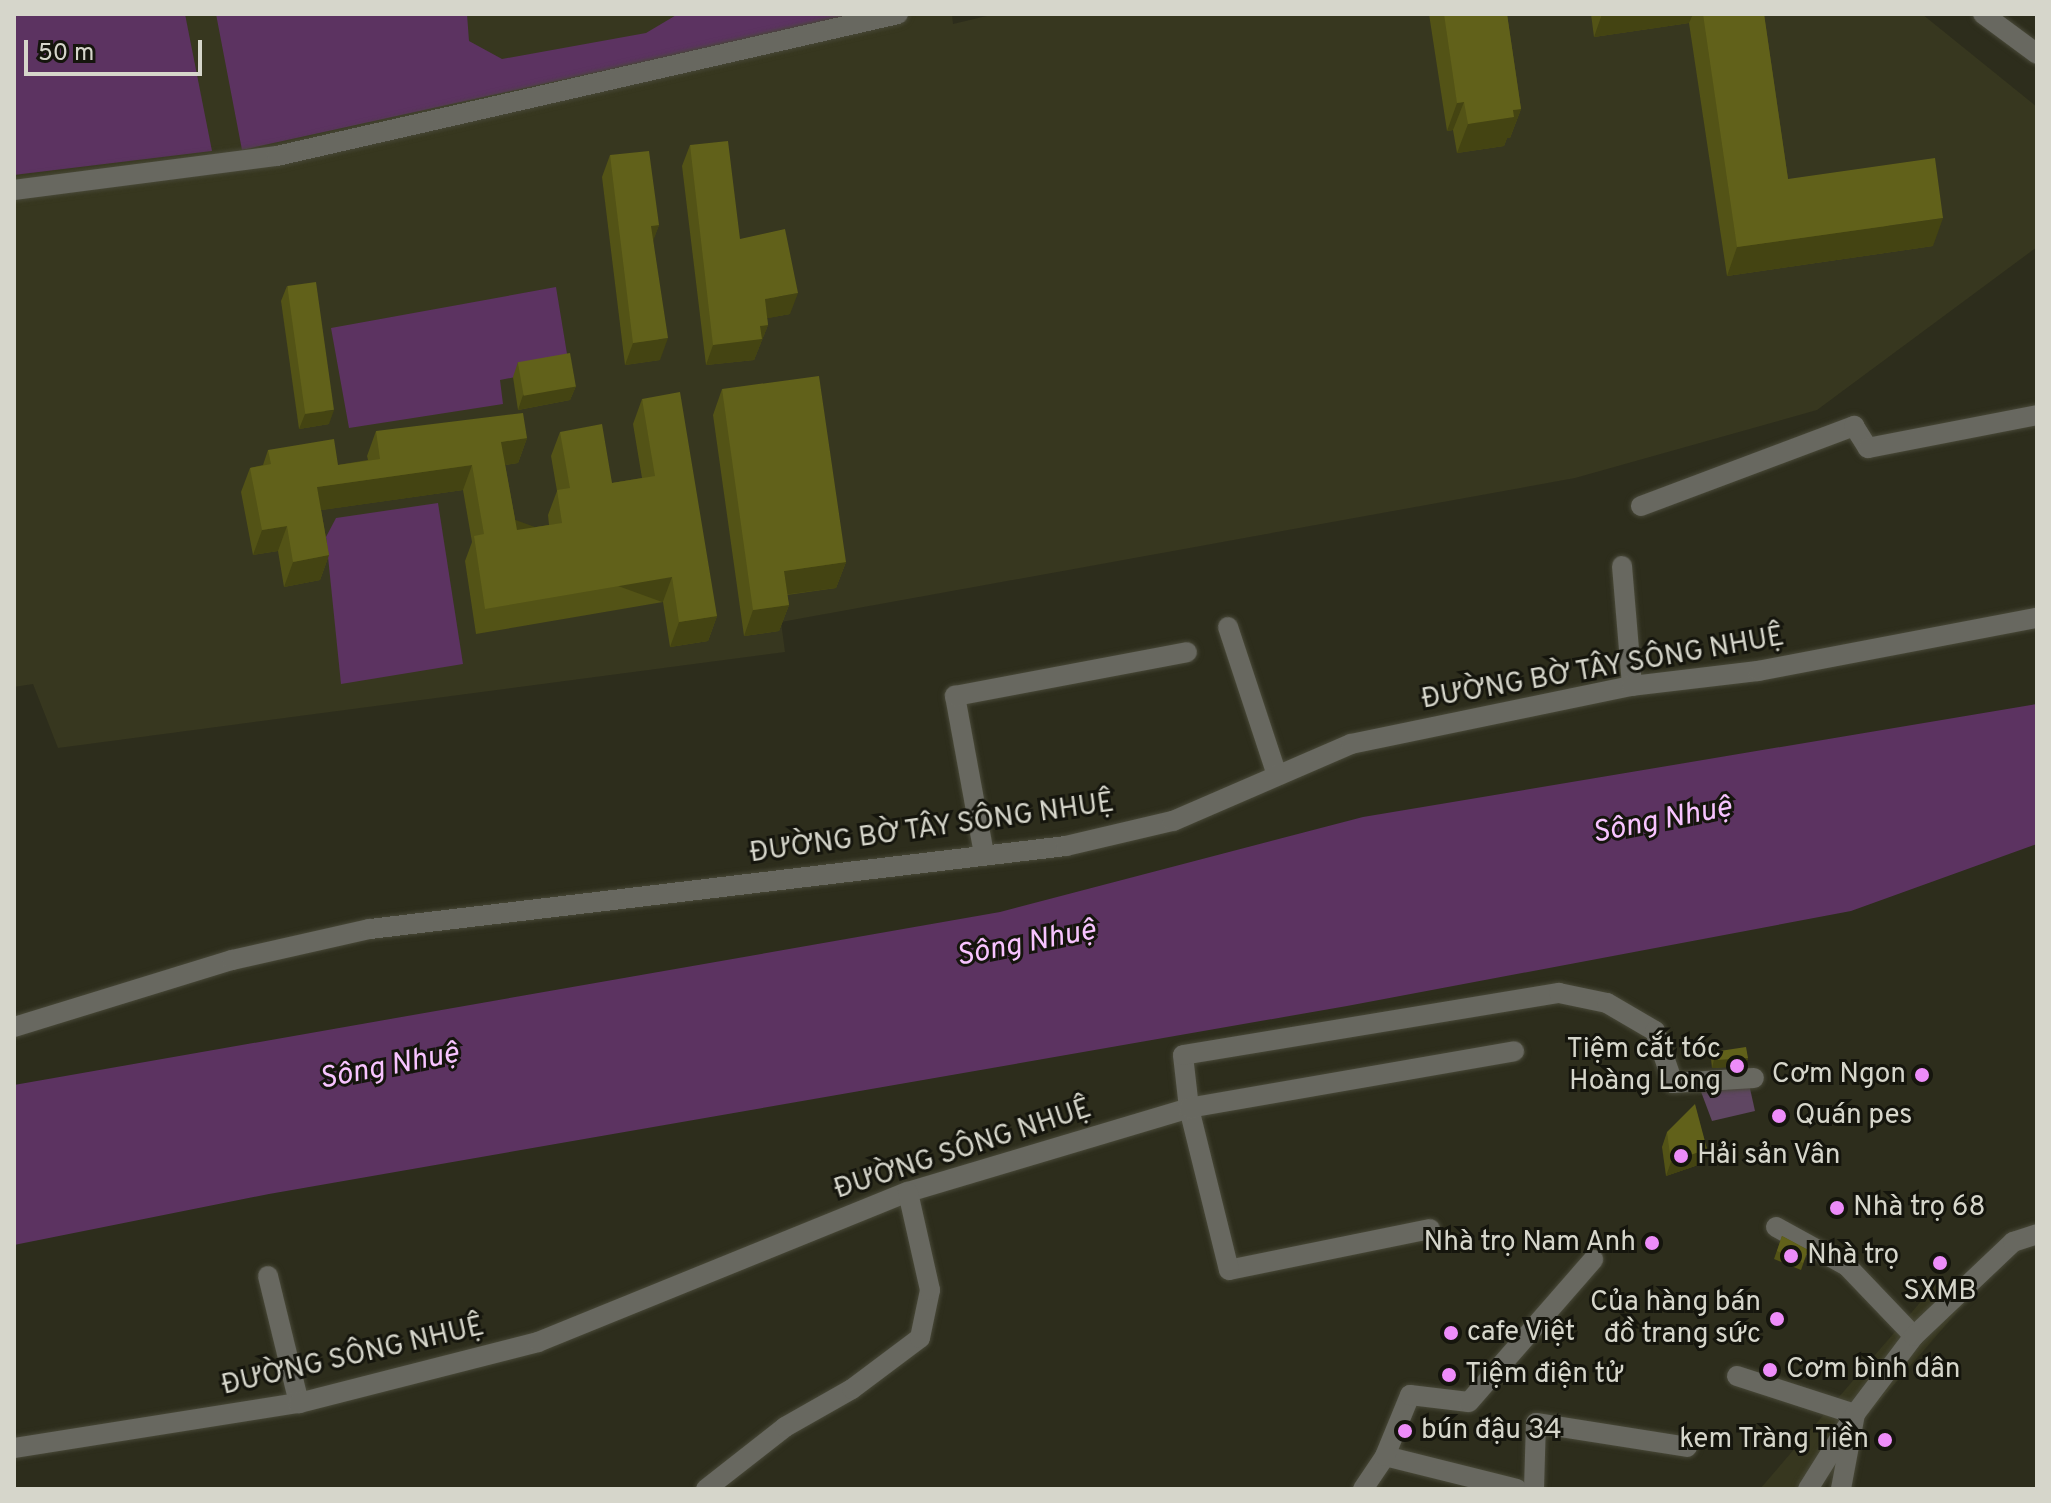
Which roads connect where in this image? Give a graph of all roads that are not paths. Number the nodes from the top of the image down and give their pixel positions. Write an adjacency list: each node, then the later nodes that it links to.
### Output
1 (898, 14): 4 (street)
2 (1983, 14): 3 (street)
3 (2037, 54)
4 (14, 190)
5 (2037, 415): 6 (street)
6 (1641, 506)
7 (1622, 566): 11 (street)
8 (2037, 618): 11 (street, ĐƯỜNG BỜ TÂY SÔNG NHUỆ)
9 (1228, 627): 12 (street)
10 (1187, 652): 13 (street)
11 (1632, 686): 12 (street, ĐƯỜNG BỜ TÂY SÔNG NHUỆ)
12 (1277, 775): 13 (street, ĐƯỜNG BỜ TÂY SÔNG NHUỆ)
13 (984, 854): 14 (street, ĐƯỜNG BỜ TÂY SÔNG NHUỆ)
14 (14, 1027)
15 (1514, 1051): 17 (street, ĐƯỜNG SÔNG NHUỆ)
16 (1754, 1078): 17 (street)
17 (1189, 1108): 18 (street, ĐƯỜNG SÔNG NHUỆ); 20 (street)
18 (908, 1192): 26 (street, ĐƯỜNG SÔNG NHUỆ); 31 (street)
19 (1776, 1227): 24 (street)
20 (1430, 1229)
21 (2037, 1234): 24 (street)
22 (1593, 1260): 30 (street)
23 (268, 1276): 26 (street)
24 (1914, 1336): 27 (street)
25 (1737, 1376): 27 (street)
26 (299, 1403): 29 (street, ĐƯỜNG SÔNG NHUỆ)
27 (1855, 1414): 35 (street); 36 (street)
28 (1687, 1447): 34 (street)
29 (14, 1448)
30 (1385, 1456): 32 (street); 33 (street)
31 (706, 1489)
32 (1363, 1489)
33 (1517, 1489)
34 (1534, 1489)
35 (1808, 1489)
36 (1841, 1489)

